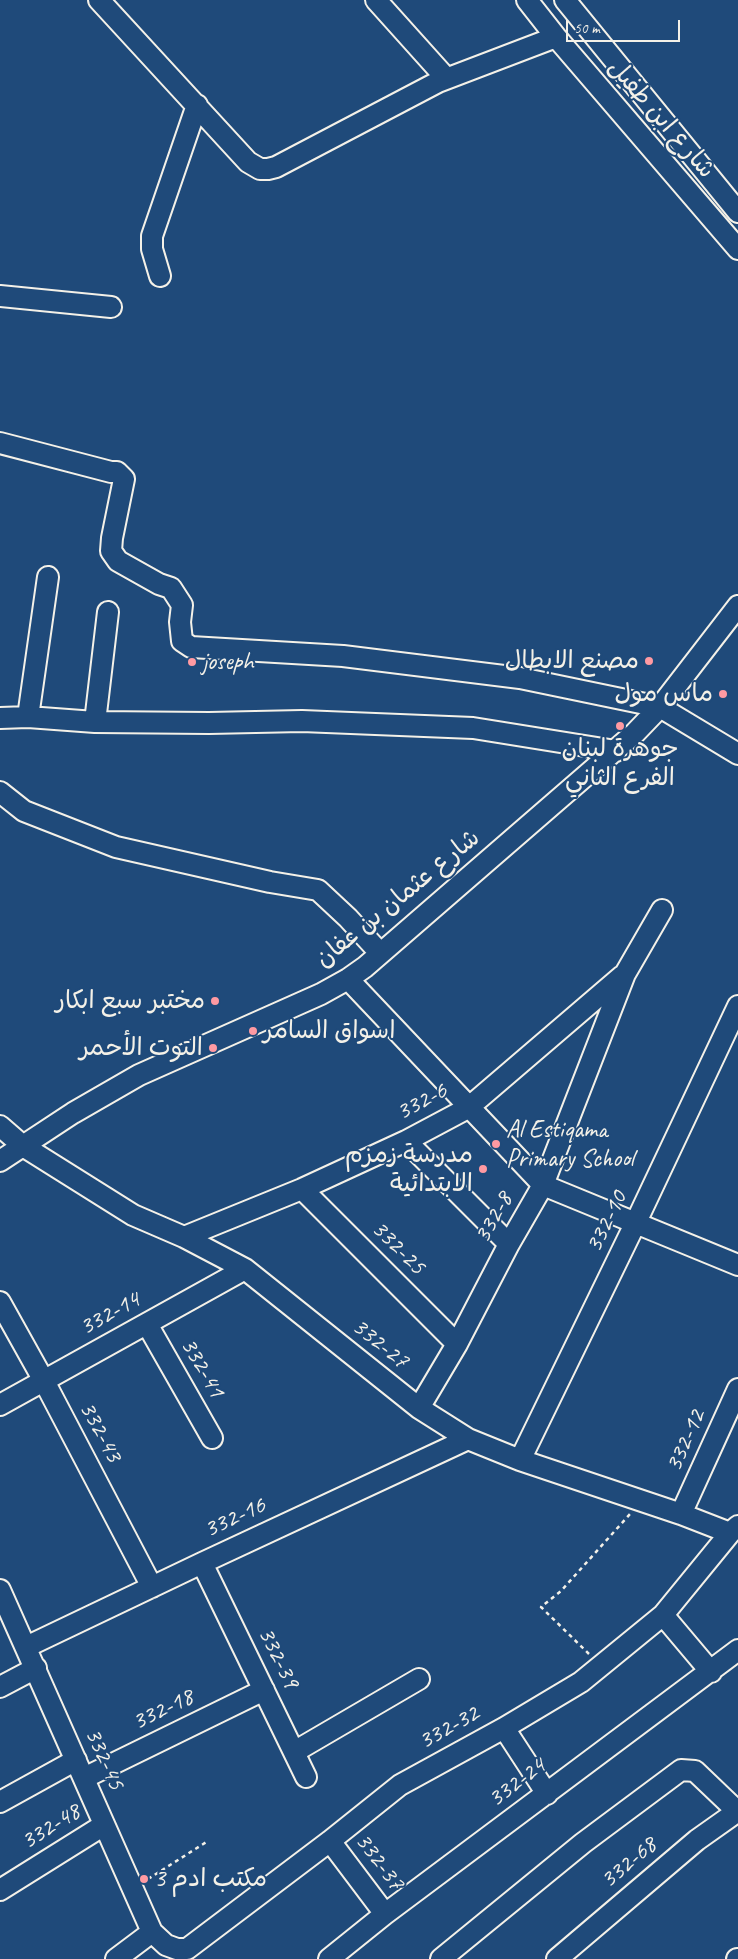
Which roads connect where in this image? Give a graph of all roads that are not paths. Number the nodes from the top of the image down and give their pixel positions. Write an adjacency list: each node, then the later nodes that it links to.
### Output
1 (99, 0): 7 (street)
2 (376, 0): 6 (street)
3 (527, 0): 5 (street, شارع ابن طفيل)
4 (565, 0): 8 (street, شارع ابن طفيل)
5 (556, 37): 6 (street); 9 (street, شارع ابن طفيل)
6 (446, 78): 7 (street)
7 (197, 106): 10 (street)
8 (738, 212)
9 (738, 249)
10 (160, 276)
11 (0, 296): 12 (street)
12 (111, 307)
13 (0, 443): 17 (street)
14 (48, 577): 18 (street)
15 (738, 606): 17 (street, شارع عثمان بن عفان)
16 (108, 612): 20 (street)
17 (660, 707): 21 (street, شارع عثمان بن عفان); 22 (street)
18 (28, 717): 19 (street); 20 (street)
19 (0, 718)
20 (95, 722): 21 (street)
21 (616, 751): 25 (street, شارع عثمان بن عفان)
22 (738, 754)
23 (0, 792): 25 (street)
24 (662, 910): 26 (street, 332-8)
25 (380, 953): 27 (street, شارع عثمان بن عفان)
26 (625, 974): 29 (street, 332-6); 34 (street, 332-8)
27 (348, 979): 29 (street); 32 (street, شارع عثمان بن عفان)
28 (738, 1006): 36 (street, 332-10)
29 (468, 1108): 31 (street, 332-6); 34 (street)
30 (0, 1126): 32 (street, 332-27)
31 (406, 1141): 35 (street, 332-6); 38 (street)
32 (23, 1146): 33 (street, شارع عثمان بن عفان); 37 (street, 332-27)
33 (0, 1161)
34 (543, 1185): 36 (street); 38 (street, 332-8)
35 (302, 1188): 37 (street, 332-6); 43 (street, 332-25)
36 (636, 1222): 39 (street); 50 (street, 332-10)
37 (184, 1237): 40 (street, 332-27)
38 (509, 1244): 43 (street, 332-8)
39 (738, 1265)
40 (245, 1269): 42 (street, 332-14); 47 (street, 332-27)
41 (0, 1302): 44 (street, 332-43)
42 (147, 1324): 44 (street, 332-14); 48 (street, 332-41)
43 (457, 1344): 47 (street, 332-8)
44 (44, 1381): 46 (street, 332-14); 54 (street, 332-43)
45 (738, 1389): 51 (street, 332-12)
46 (0, 1405)
47 (419, 1408): 49 (street, 332-27)
48 (212, 1438)
49 (468, 1440): 50 (street, 332-27); 53 (street, 332-16)
50 (520, 1460): 51 (street, 332-27)
51 (681, 1514): 52 (street, 332-27)
52 (734, 1530): 56 (street, 332-32)
53 (202, 1563): 54 (street, 332-16); 63 (street, 332-39)
54 (152, 1587): 57 (street, 332-16)
55 (0, 1590): 57 (street, 332-45)
56 (663, 1615): 60 (street); 64 (street, 332-32)
57 (26, 1647): 59 (street, 332-45)
58 (738, 1650): 60 (street, 332-24)
59 (36, 1668): 62 (street); 66 (street, 332-45)
60 (711, 1672): 68 (street, 332-24)
61 (419, 1679): 65 (street)
62 (0, 1686)
63 (264, 1690): 65 (street, 332-39); 66 (street, 332-18)
64 (504, 1728): 68 (street); 72 (street, 332-32)
65 (294, 1752): 67 (street, 332-39)
66 (80, 1769): 69 (street, 332-18); 71 (street, 332-45)
67 (306, 1777)
68 (546, 1794): 74 (street, 332-24)
69 (0, 1802)
70 (738, 1811): 78 (street); 79 (street, 332-68)
71 (104, 1825): 73 (street, 332-48); 75 (street, 332-45)
72 (330, 1841): 74 (street, 332-37); 75 (street, 332-32)
73 (0, 1890)
74 (385, 1914): 77 (street, 332-24)
75 (159, 1938): 76 (street)
76 (116, 1959)
77 (329, 1959)
78 (441, 1959)
79 (557, 1959)

